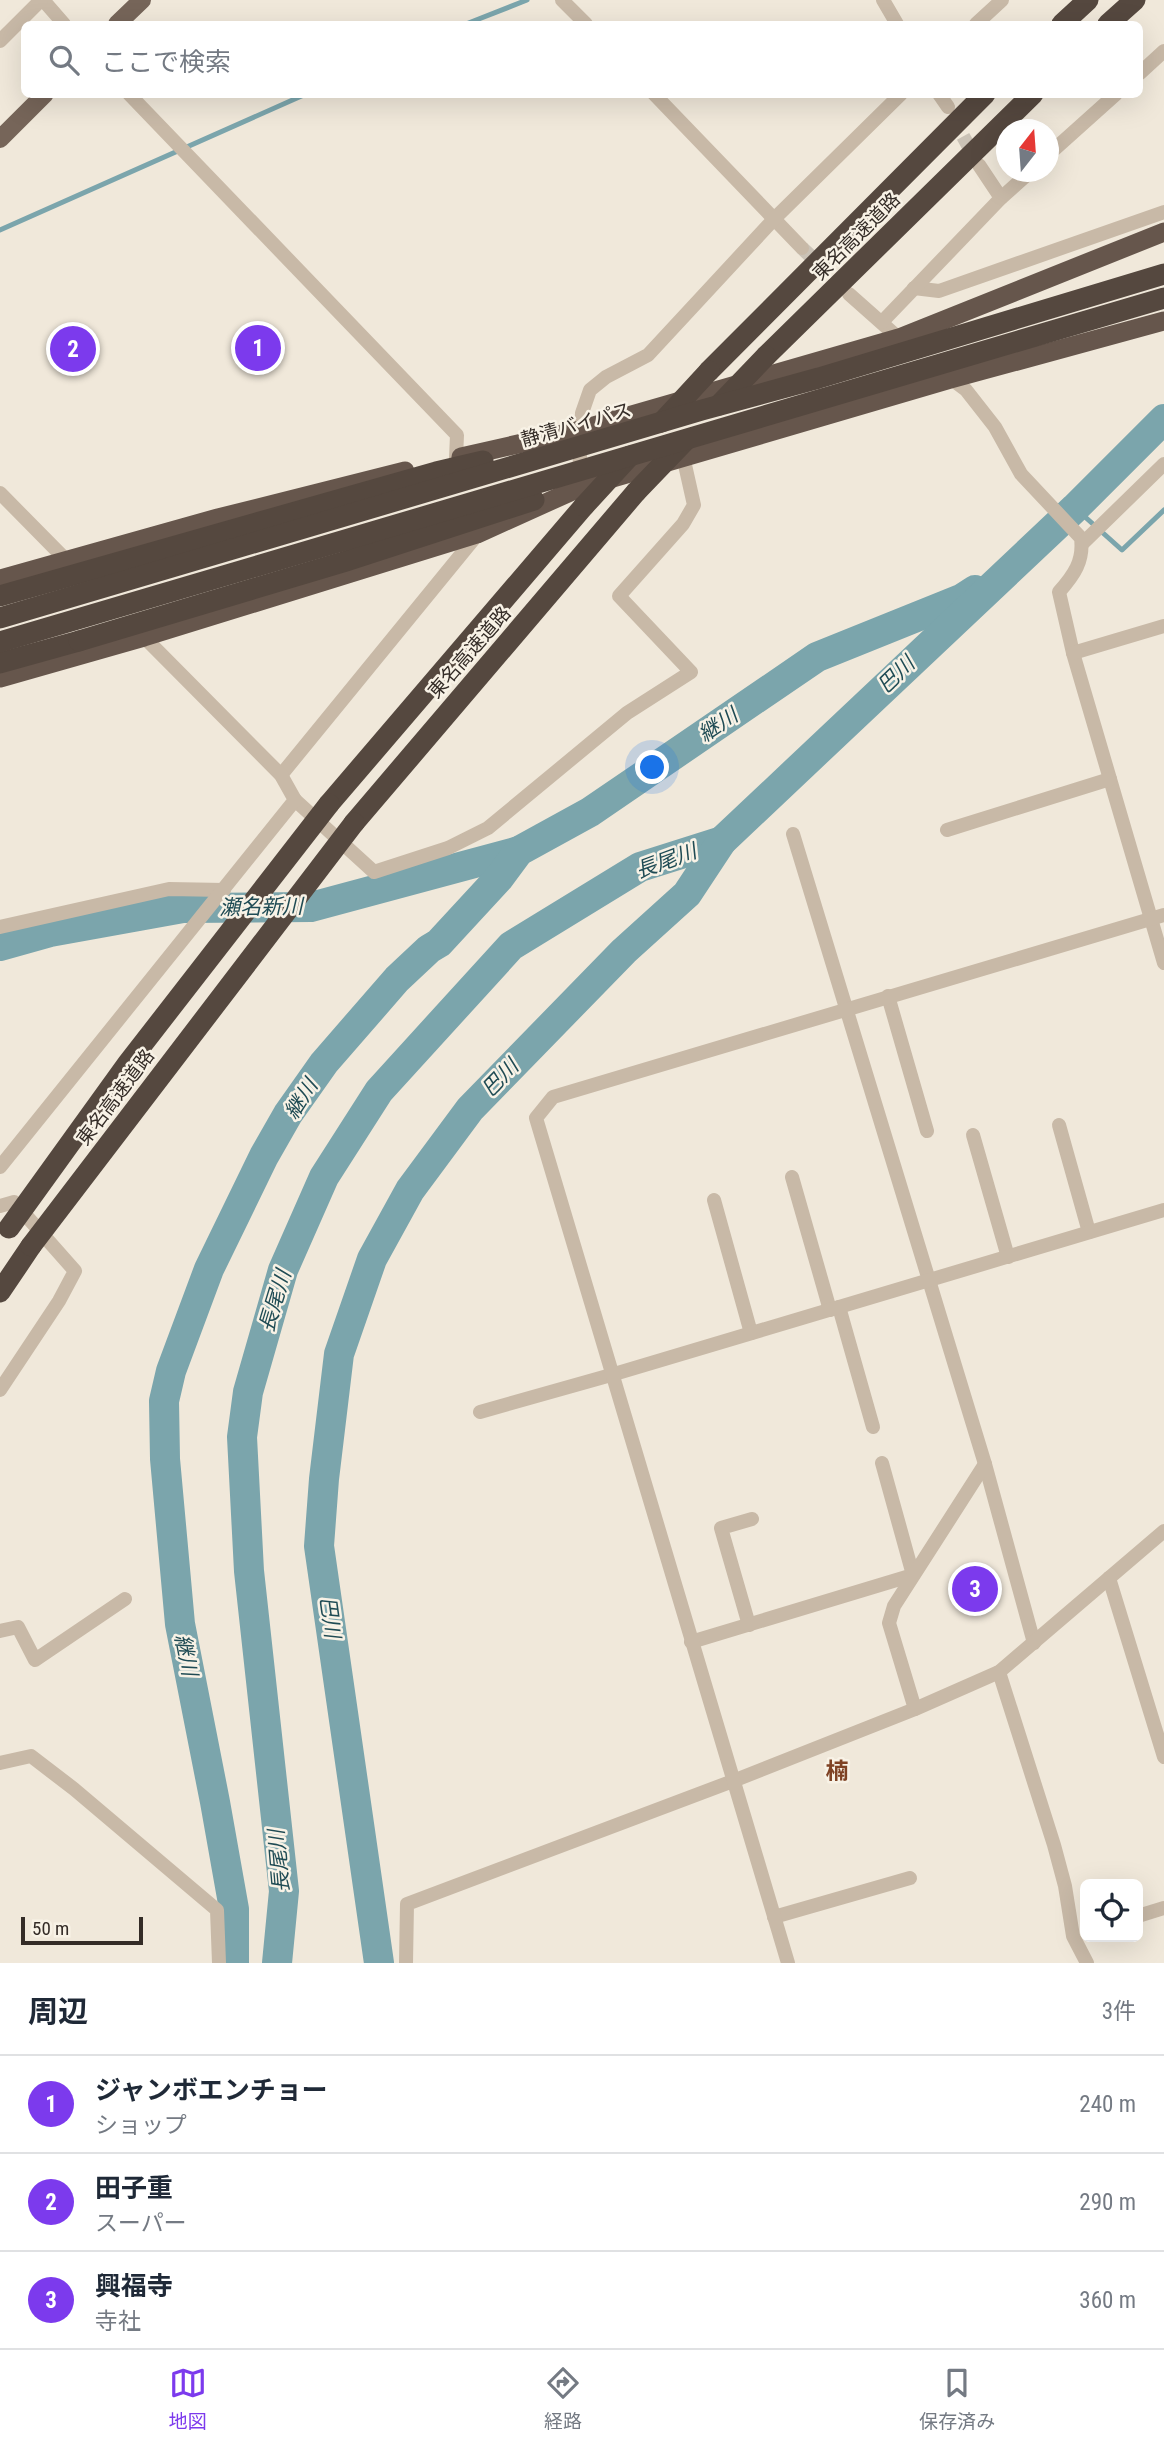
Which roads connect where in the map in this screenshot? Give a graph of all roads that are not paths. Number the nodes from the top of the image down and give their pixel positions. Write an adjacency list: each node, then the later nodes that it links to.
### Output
1 (42, 0): 8 (street); 15 (street)
2 (142, 0): 9 (main road)
3 (562, 0): 10 (street)
4 (883, 0): 11 (street)
5 (1002, 0): 12 (street)
6 (1088, 0): 13 (highway)
7 (1135, 0): 14 (highway)
8 (61, 21)
9 (120, 21)
10 (583, 21)
11 (895, 21)
12 (979, 21)
13 (1065, 21)
14 (1111, 21)
15 (0, 41)
16 (1164, 51): 17 (street)
17 (1143, 69)
18 (41, 98): 27 (main road)
19 (133, 98): 48 (street)
20 (658, 98): 33 (street)
21 (897, 98): 33 (street)
22 (942, 98): 26 (street)
23 (981, 98): 51 (highway, 東名高速道路, bridge)
24 (1029, 98): 87 (highway, 東名高速道路, bridge)
25 (1112, 98): 28 (street)
26 (948, 107)
27 (0, 139)
28 (1059, 145)
29 (979, 165): 31 (street)
30 (1019, 182): 31 (street)
31 (1001, 198): 37 (street)
32 (1164, 212): 37 (street)
33 (775, 218): 35 (street); 45 (street)
34 (1164, 233): 42 (highway)
35 (802, 248)
36 (1164, 274): 44 (highway, 静清バイパス, bridge)
37 (914, 288): 41 (street)
38 (849, 294): 41 (street)
39 (1164, 298): 46 (highway, bridge)
40 (1164, 321): 43 (highway)
41 (881, 322): 42 (street)
42 (898, 338): 43 (street); 45 (highway)
43 (951, 379): 47 (highway); 53 (street)
44 (702, 410): 56 (highway, bridge); 57 (highway, 静清バイパス, bridge)
45 (580, 430): 48 (highway); 51 (street)
46 (702, 434): 60 (highway, bridge); 62 (highway, bridge)
47 (682, 456): 51 (highway); 66 (street)
48 (456, 458): 54 (highway)
49 (1164, 464): 53 (street)
50 (0, 493): 54 (street)
51 (581, 497): 52 (highway); 84 (highway, 東名高速道路, bridge)
52 (477, 534): 59 (highway); 64 (street)
53 (1082, 541): 61 (street)
54 (65, 560): 55 (highway); 59 (street)
55 (0, 579)
56 (0, 596)
57 (0, 618)
58 (1164, 626): 61 (street)
59 (144, 637): 63 (highway); 64 (street)
60 (0, 642)
61 (1073, 653): 65 (street)
62 (0, 663)
63 (0, 678)
64 (281, 775): 66 (street)
65 (1110, 779): 67 (street); 70 (street)
66 (295, 800): 69 (street)
67 (947, 830)
68 (793, 834): 74 (street)
69 (224, 890): 71 (street); 78 (street)
70 (1157, 917): 72 (street); 73 (street)
71 (0, 927)
72 (1164, 963)
73 (888, 996): 74 (street); 76 (street)
74 (847, 1008): 86 (street); 90 (street)
75 (1059, 1125): 83 (street)
76 (927, 1131)
77 (973, 1135): 85 (street)
78 (0, 1167)
79 (792, 1177): 88 (street)
80 (714, 1200): 89 (street)
81 (0, 1206): 91 (street)
82 (1164, 1210): 83 (street)
83 (1089, 1233): 85 (street)
84 (4, 1234)
85 (1008, 1257): 86 (street)
86 (929, 1280): 88 (street); 95 (street)
87 (0, 1292)
88 (835, 1308): 89 (street); 93 (street)
89 (751, 1333): 90 (street)
90 (611, 1375): 92 (street); 103 (street)
91 (0, 1390)
92 (480, 1412)
93 (873, 1427)
94 (882, 1463): 98 (street)
95 (985, 1464): 98 (street); 104 (street)
96 (752, 1519): 101 (street)
97 (1164, 1531): 99 (street)
98 (913, 1576): 101 (street); 106 (street)
99 (1109, 1578): 104 (street); 107 (street)
100 (125, 1599): 102 (street)
101 (749, 1625): 103 (street)
102 (0, 1631)
103 (691, 1642): 109 (street)
104 (1034, 1643): 105 (street)
105 (999, 1672): 106 (street); 114 (street)
106 (915, 1709): 109 (street)
107 (1164, 1756)
108 (0, 1763): 116 (street)
109 (733, 1781): 113 (street); 115 (street)
110 (910, 1878): 113 (street)
111 (1164, 1908): 112 (street)
112 (1143, 1914)
113 (774, 1917): 118 (street)
114 (1079, 1934): 119 (street)
115 (407, 1957): 117 (street)
116 (219, 1963)
117 (420, 1963)
118 (788, 1963)
119 (1087, 1963)

